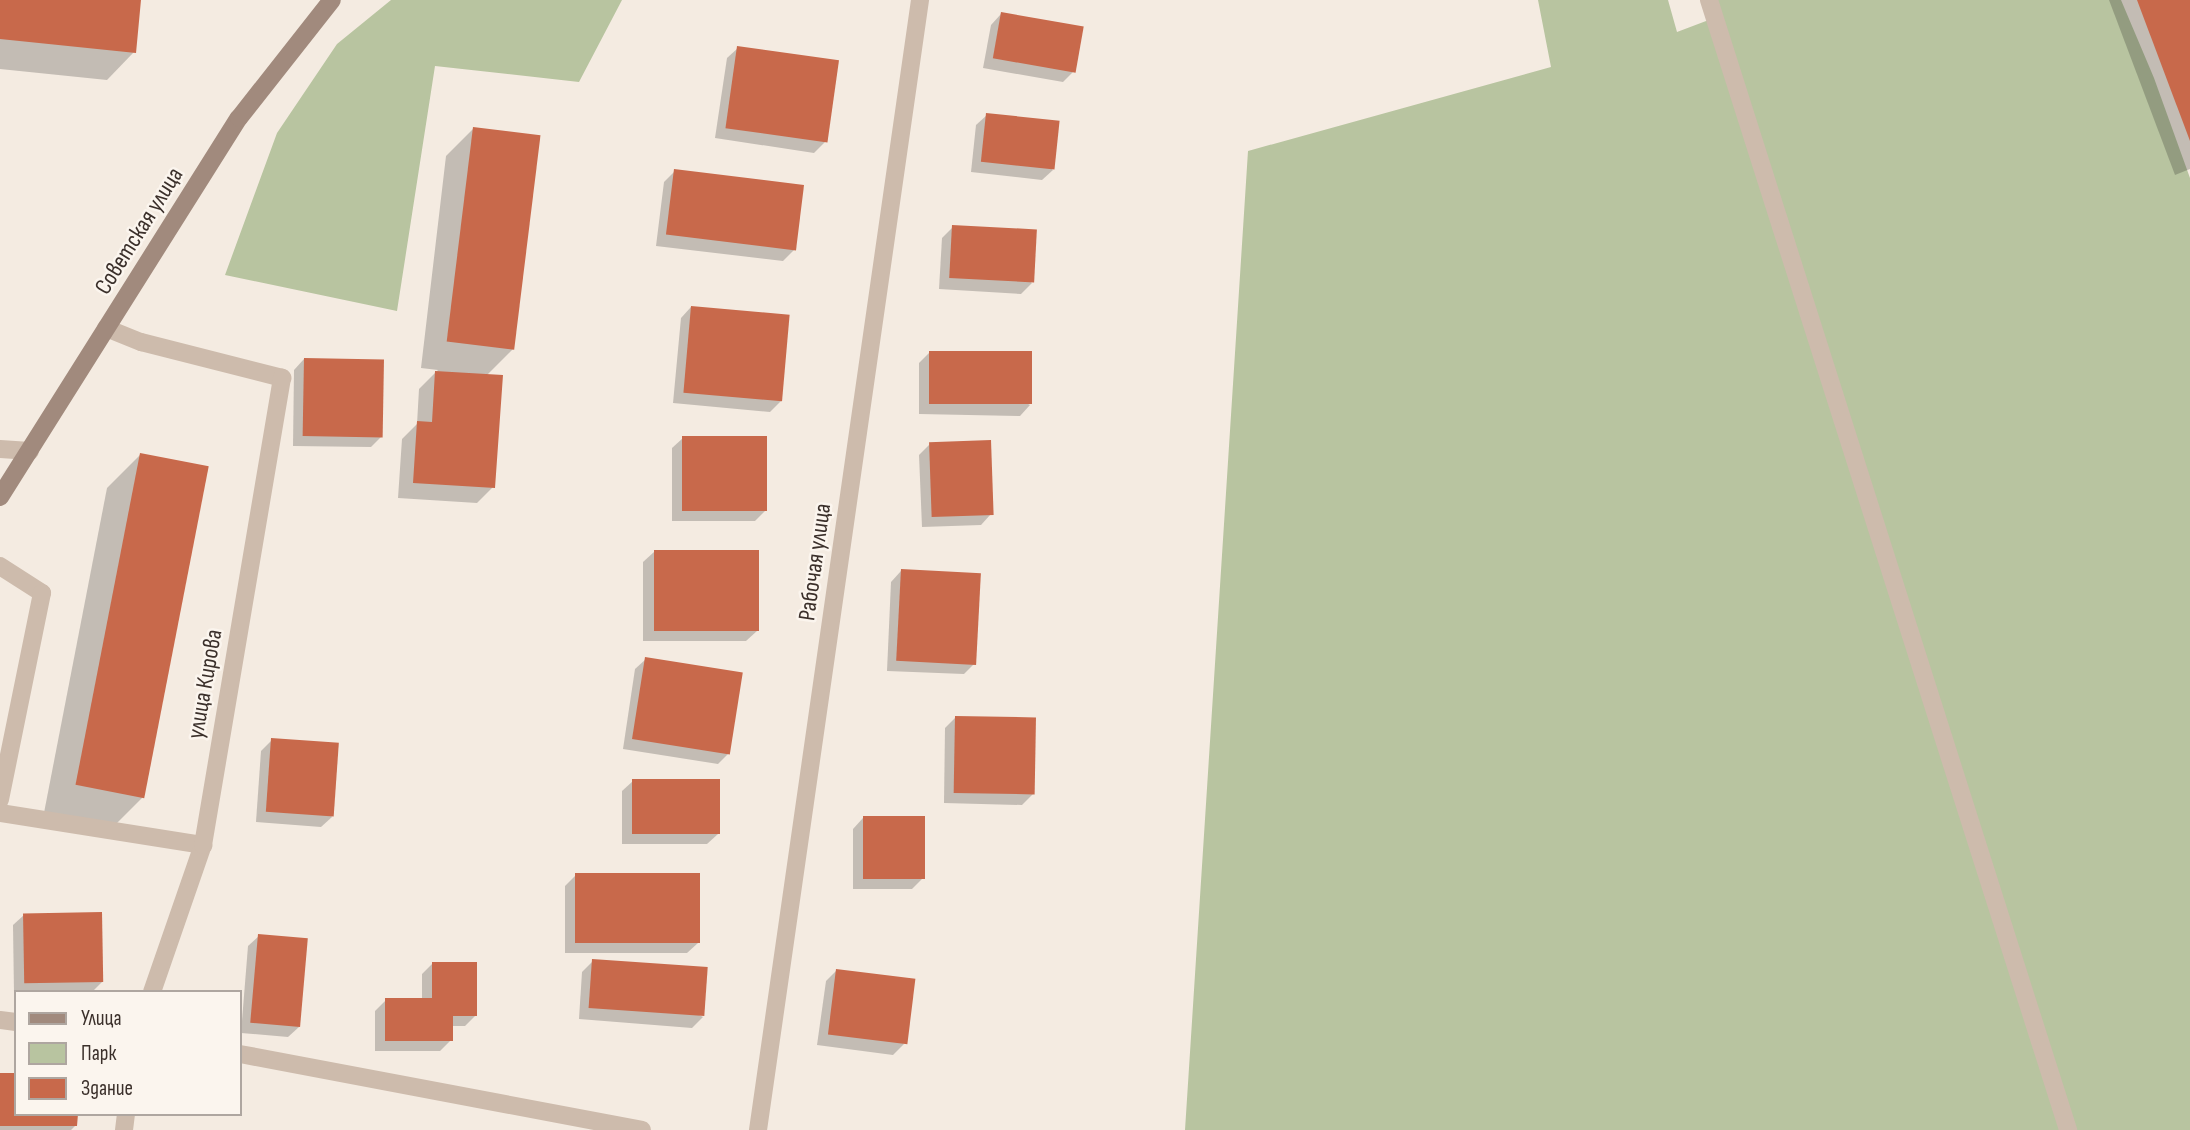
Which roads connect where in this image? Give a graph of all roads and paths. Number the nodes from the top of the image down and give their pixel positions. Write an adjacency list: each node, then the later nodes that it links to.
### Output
1 (332, 0): 4 (main road, Советская улица)
2 (920, 0): 15 (street, Рабочая улица)
3 (1709, 0): 16 (street)
4 (106, 328): 6 (main road, Советская улица); 11 (street, улица Кирова)
5 (0, 450): 6 (street)
6 (30, 451): 7 (main road, Советская улица)
7 (0, 497)
8 (0, 566): 9 (street)
9 (0, 800)
10 (0, 813): 11 (street)
11 (203, 845): 12 (street, улица Кирова)
12 (153, 990)
13 (242, 1054): 14 (street)
14 (642, 1130)
15 (758, 1130)
16 (2068, 1130)

